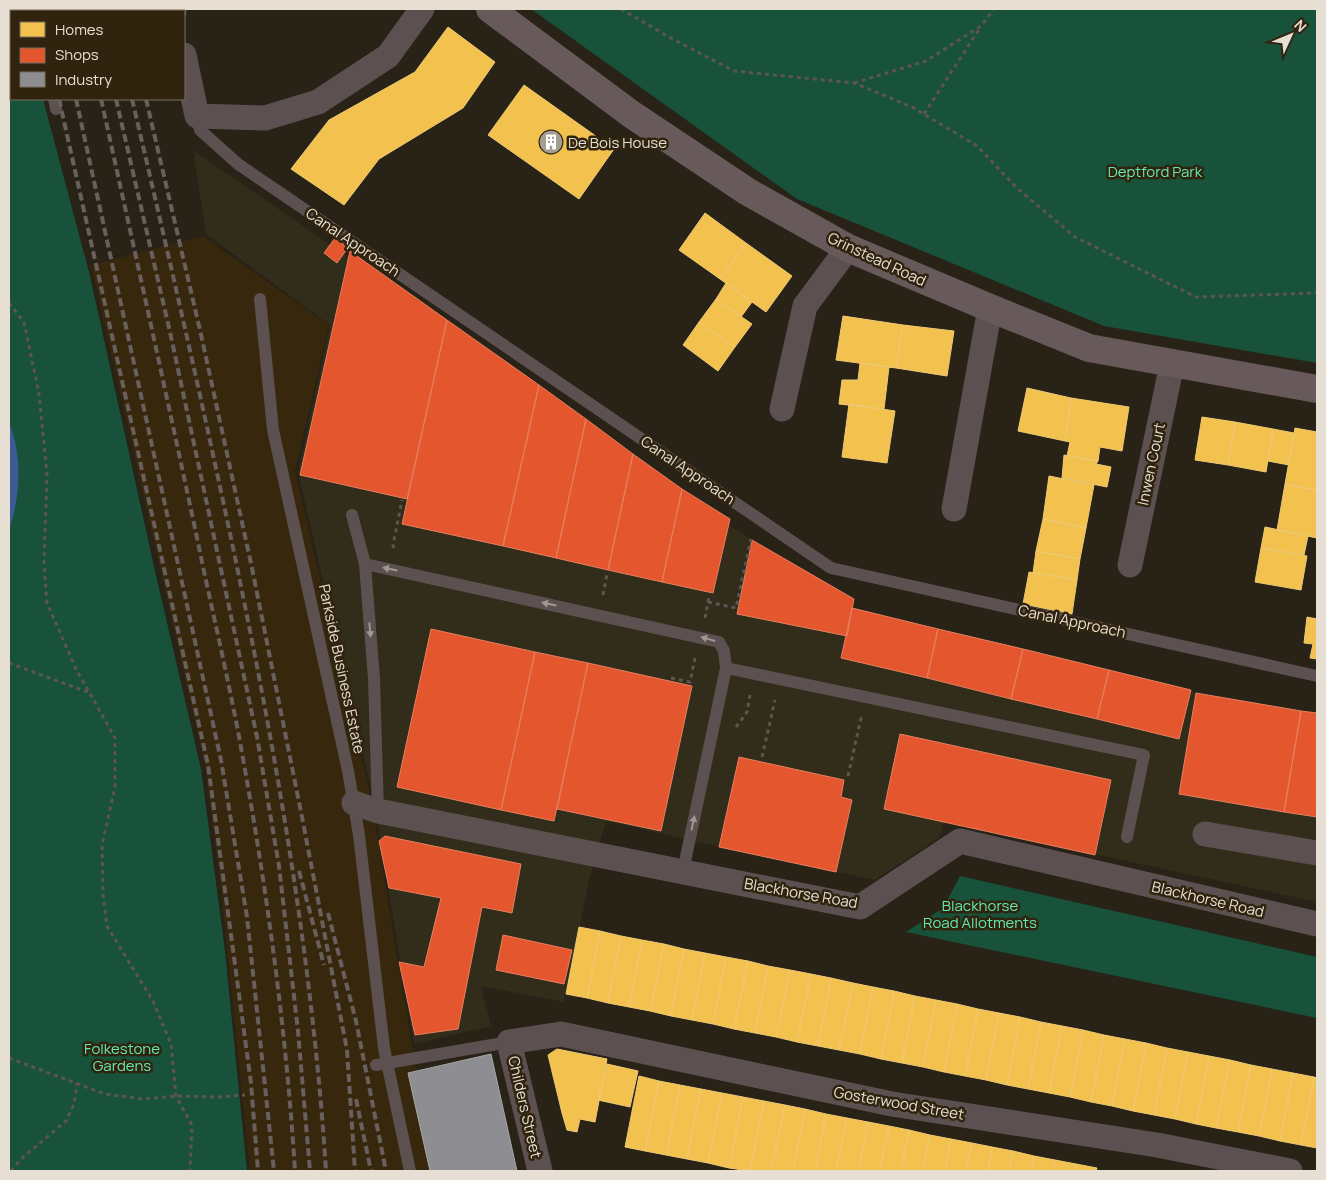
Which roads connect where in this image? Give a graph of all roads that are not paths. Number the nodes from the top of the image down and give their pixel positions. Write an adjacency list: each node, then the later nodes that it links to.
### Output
1 (422, 9): 4 (street)
2 (490, 9): 5 (street, Grinstead Road)
3 (185, 60): 4 (street, Canal Approach)
4 (197, 116): 16 (lane, Canal Approach)
5 (848, 248): 7 (street, Grinstead Road); 10 (street)
6 (260, 299): 17 (lane, Parkside Business Estate)
7 (990, 308): 8 (street, Grinstead Road); 11 (street)
8 (1172, 364): 9 (street, Grinstead Road); 14 (street, Inwen Court)
9 (1317, 389)
10 (782, 409)
11 (954, 509)
12 (352, 515): 13 (lane)
13 (365, 564): 15 (lane, one-way to 13); 18 (lane, one-way to 18)
14 (1130, 565)
15 (726, 668): 20 (lane); 22 (lane, one-way to 15)
16 (1317, 676)
17 (354, 803): 18 (street, Blackhorse Road); 25 (lane, Parkside Business Estate)
18 (378, 811): 22 (street, Blackhorse Road)
19 (1205, 834): 21 (street)
20 (1127, 837)
21 (1317, 853)
22 (683, 870): 23 (street, Blackhorse Road)
23 (1317, 924)
24 (509, 1042): 25 (lane); 27 (street, Childers Street); 28 (street, Gosterwood Street)
25 (384, 1068): 26 (lane)
26 (410, 1171)
27 (540, 1171)
28 (1290, 1171)

